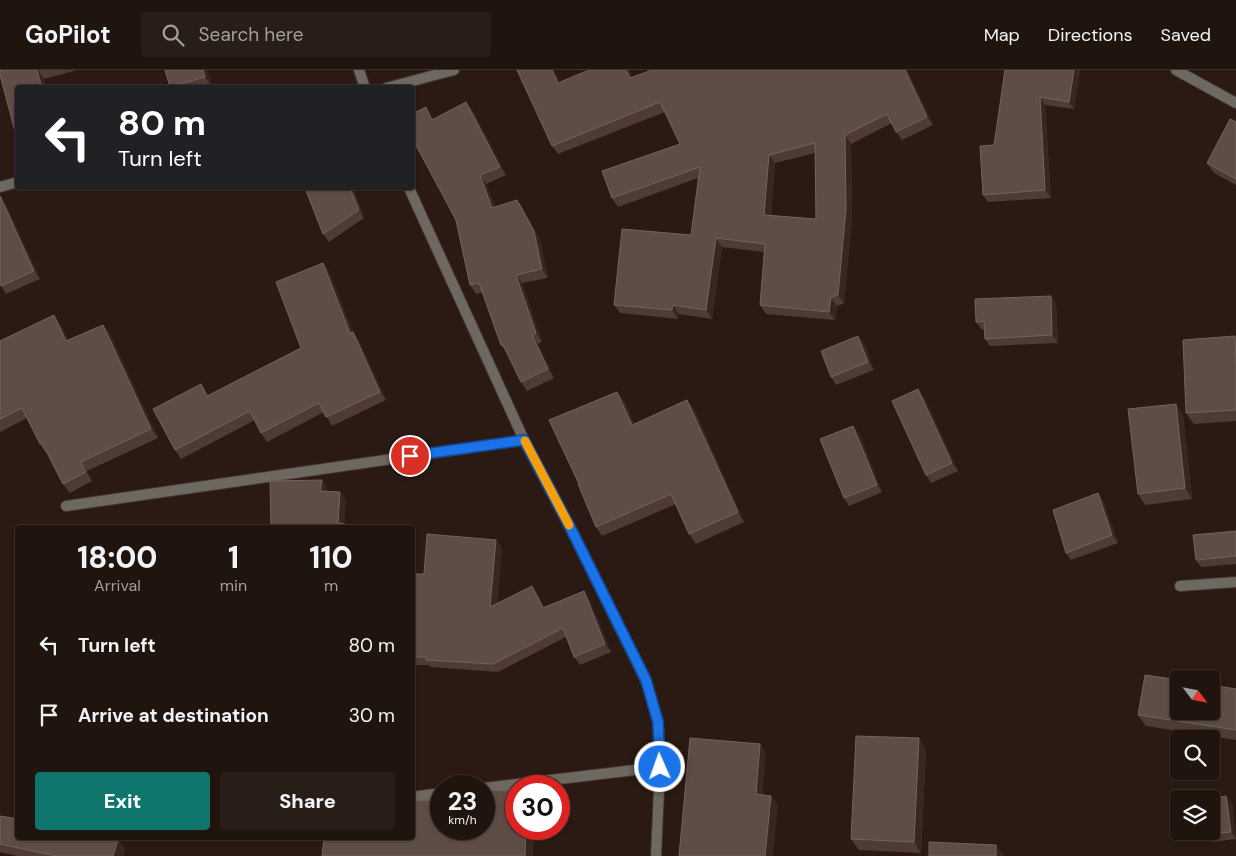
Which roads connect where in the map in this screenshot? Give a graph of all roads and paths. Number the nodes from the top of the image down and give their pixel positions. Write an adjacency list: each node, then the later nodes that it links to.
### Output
1 (359, 70): 4 (street)
2 (454, 70): 5 (street)
3 (1176, 70): 6 (street)
4 (364, 85)
5 (397, 85)
6 (1236, 103)
7 (15, 183): 8 (street)
8 (0, 186)
9 (411, 190): 10 (street)
10 (524, 440): 11 (street); 14 (street)
11 (66, 506)
12 (1236, 582): 13 (street)
13 (1180, 586)
14 (660, 767): 15 (street); 18 (street)
15 (495, 787)
16 (430, 795): 17 (street)
17 (415, 797)
18 (656, 856)

